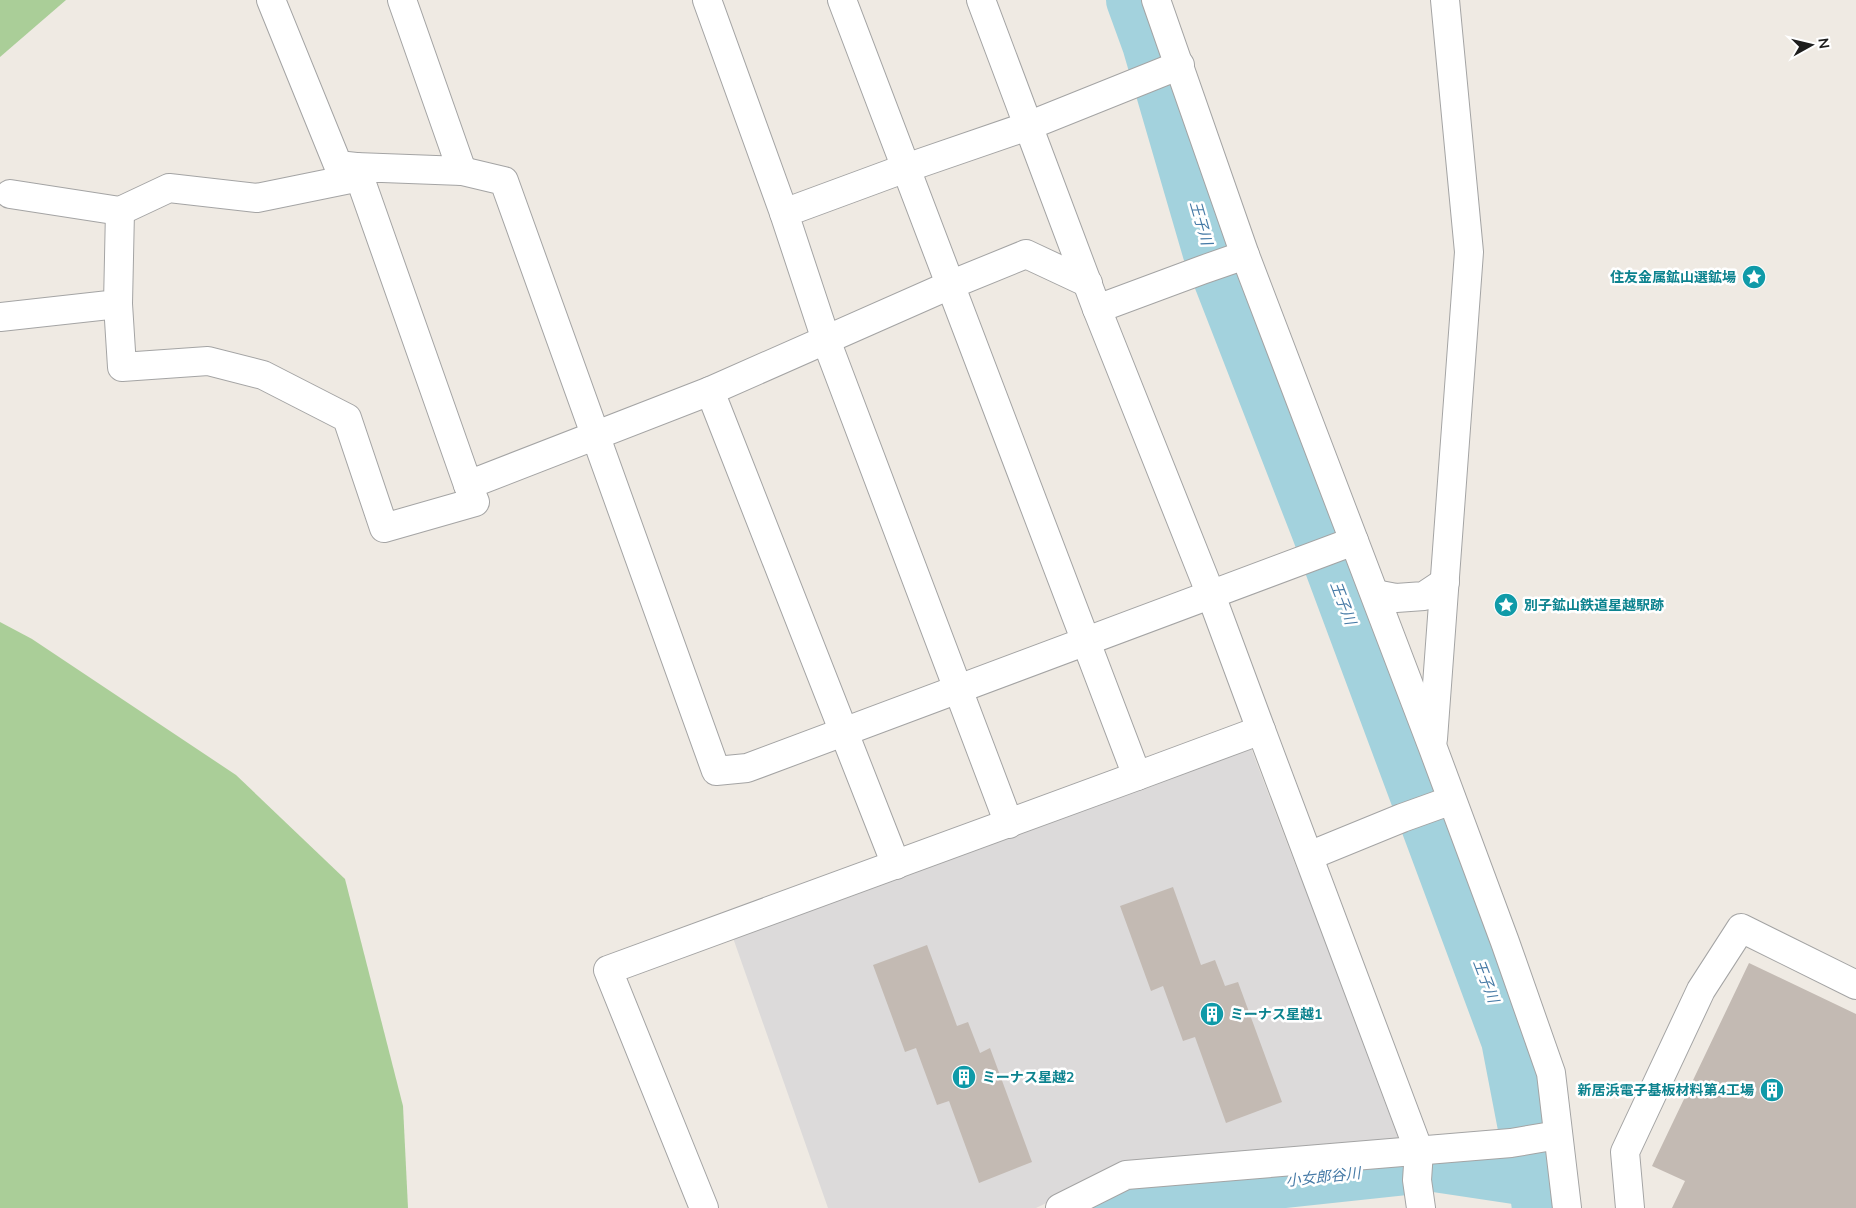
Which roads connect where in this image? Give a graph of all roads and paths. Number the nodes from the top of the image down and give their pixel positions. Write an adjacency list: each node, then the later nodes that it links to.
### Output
1 (271, 0): 11 (street)
2 (402, 0): 12 (street)
3 (707, 0): 15 (street)
4 (842, 0): 10 (street)
5 (981, 0): 9 (street)
6 (1156, 0): 8 (street)
7 (1445, 0): 27 (street)
8 (1179, 66): 9 (street); 16 (street)
9 (1028, 126): 10 (street); 17 (street)
10 (906, 168): 15 (street); 18 (street)
11 (358, 172): 12 (street); 14 (street); 25 (street)
12 (462, 172): 24 (street)
13 (10, 194): 14 (street)
14 (120, 211): 19 (street)
15 (784, 213): 22 (street)
16 (1244, 256): 20 (street); 26 (street)
17 (1088, 283): 18 (street); 20 (street)
18 (950, 285): 22 (street); 30 (street)
19 (118, 304): 21 (street); 25 (street)
20 (1097, 309): 29 (street)
21 (0, 317)
22 (826, 340): 23 (street); 31 (street)
23 (710, 391): 24 (street); 33 (street)
24 (596, 435): 25 (street); 33 (street)
25 (468, 485)
26 (1353, 542): 28 (street); 29 (street)
27 (1445, 582): 28 (street); 34 (street)
28 (1375, 594): 34 (street)
29 (1211, 595): 30 (street); 32 (street)
30 (1086, 642): 31 (street); 35 (street)
31 (959, 690): 33 (street); 37 (street)
32 (1261, 730): 35 (street); 38 (street)
33 (844, 733): 39 (street)
34 (1433, 748): 36 (street)
35 (1137, 776): 37 (street)
36 (1446, 801): 38 (street); 41 (street)
37 (1009, 824): 39 (street)
38 (1309, 856): 42 (street)
39 (896, 865): 43 (street)
40 (1856, 986): 47 (street)
41 (1553, 1136): 42 (street); 46 (street)
42 (1419, 1164): 44 (street); 45 (street)
43 (704, 1208)
44 (1060, 1208)
45 (1421, 1208)
46 (1567, 1208)
47 (1630, 1208)

